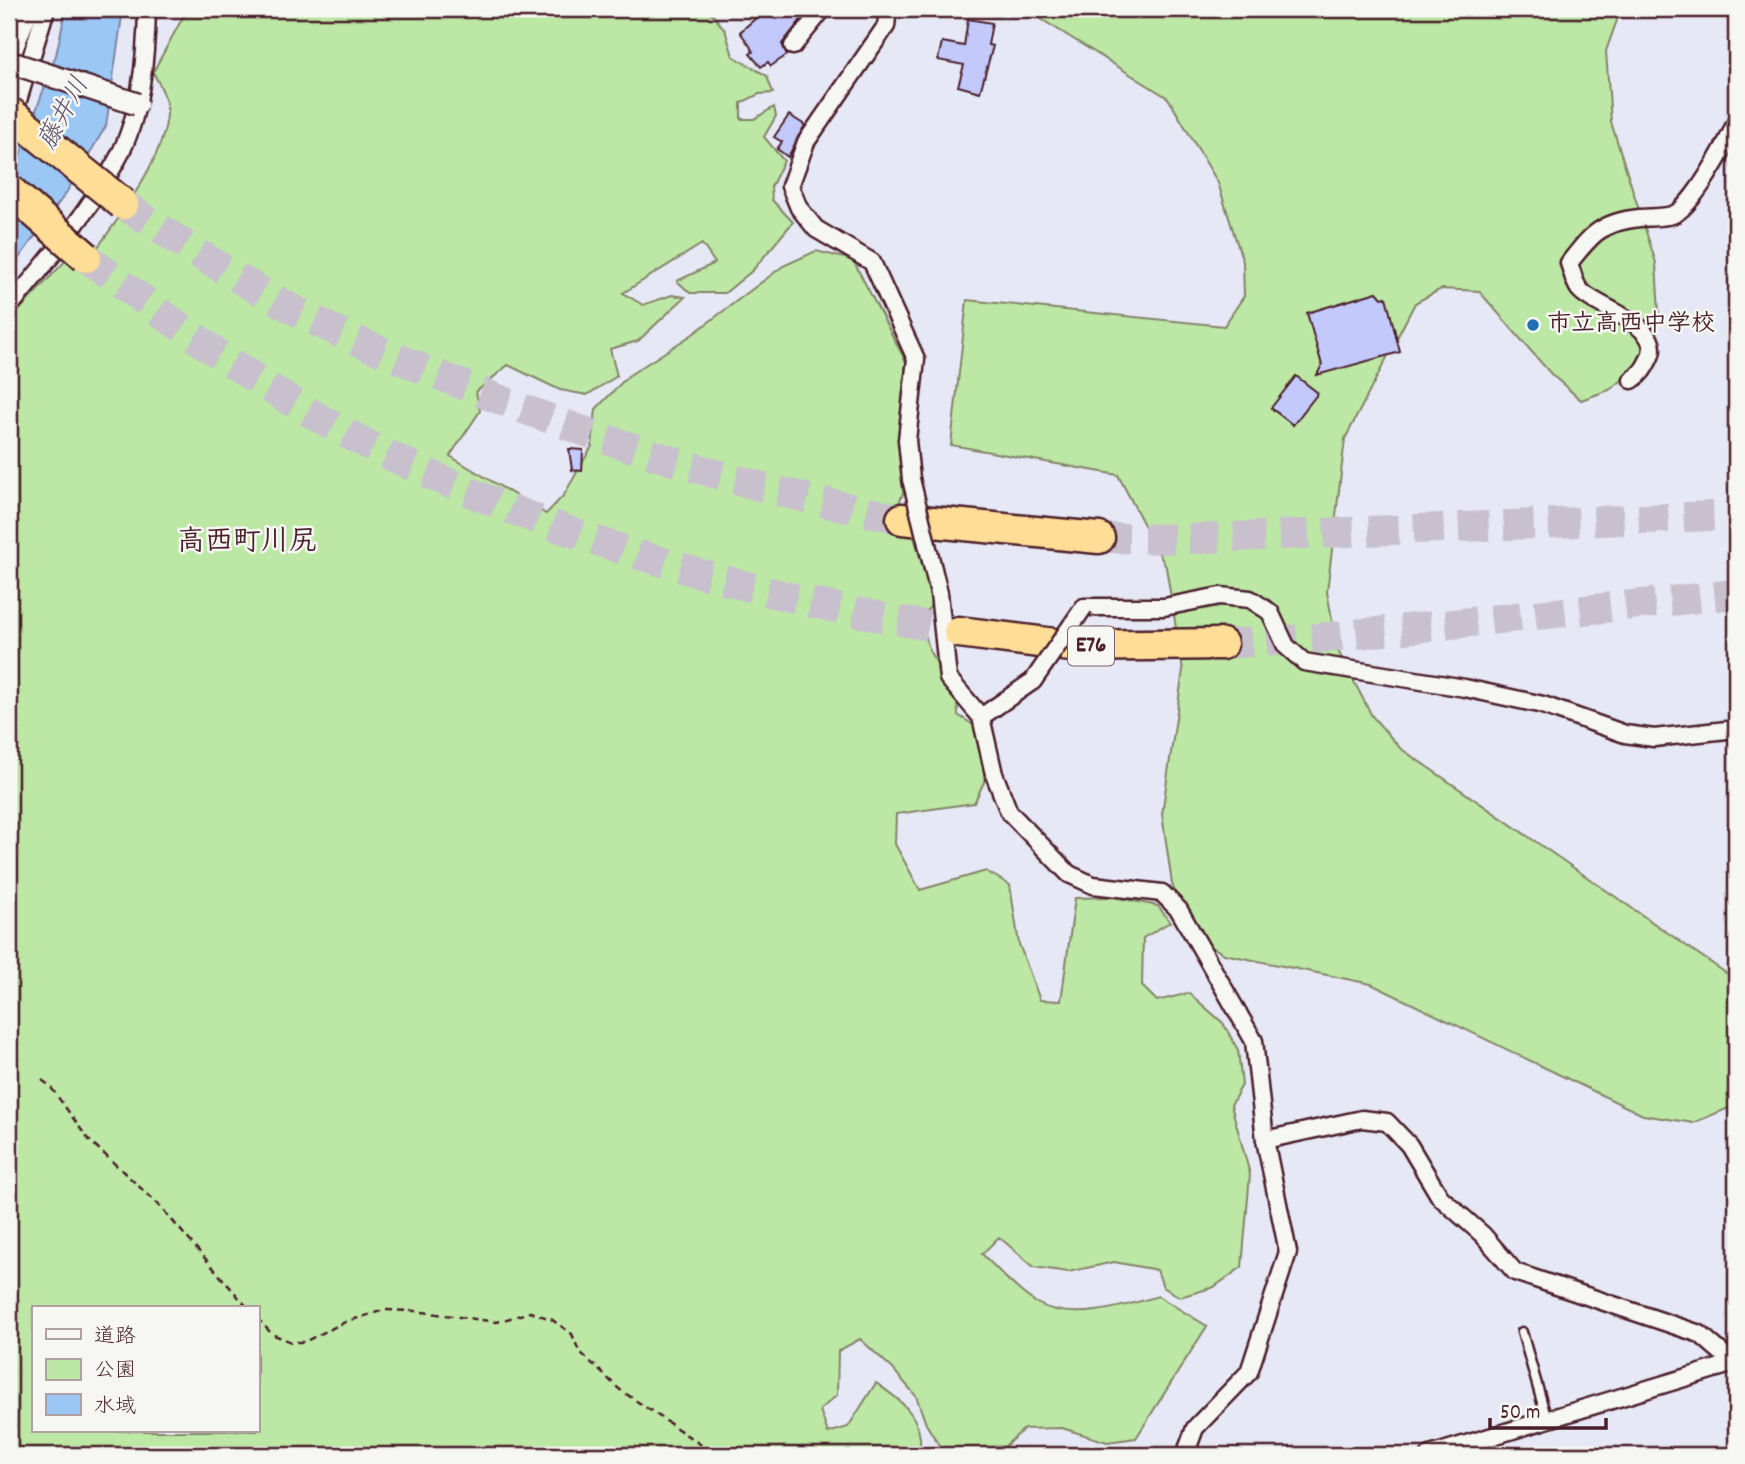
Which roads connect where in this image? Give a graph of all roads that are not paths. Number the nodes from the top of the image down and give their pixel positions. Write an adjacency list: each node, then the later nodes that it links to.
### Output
1 (30, 9): 7 (street)
2 (46, 9): 12 (street)
3 (149, 9): 8 (street)
4 (823, 9): 6 (street)
5 (888, 9): 23 (street, bridge)
6 (793, 46)
7 (9, 62): 8 (street, bridge)
8 (137, 104): 17 (street)
9 (9, 106): 13 (highway, bridge)
10 (9, 112): 13 (highway, bridge)
11 (1736, 122): 18 (street)
12 (9, 130)
13 (62, 157): 15 (highway, bridge)
14 (9, 190): 16 (highway, bridge)
15 (122, 204)
16 (86, 257)
17 (9, 307)
18 (1632, 380)
19 (902, 519): 20 (highway)
20 (1099, 538)
21 (959, 632): 22 (highway, E76)
22 (1223, 645)
23 (981, 716): 24 (street, bridge); 25 (street)
24 (1736, 729)
25 (1265, 1140): 27 (street); 29 (street)
26 (1522, 1332): 28 (lane)
27 (1735, 1364): 28 (street)
28 (1547, 1420): 30 (street)
29 (1185, 1455)
30 (1430, 1455)

